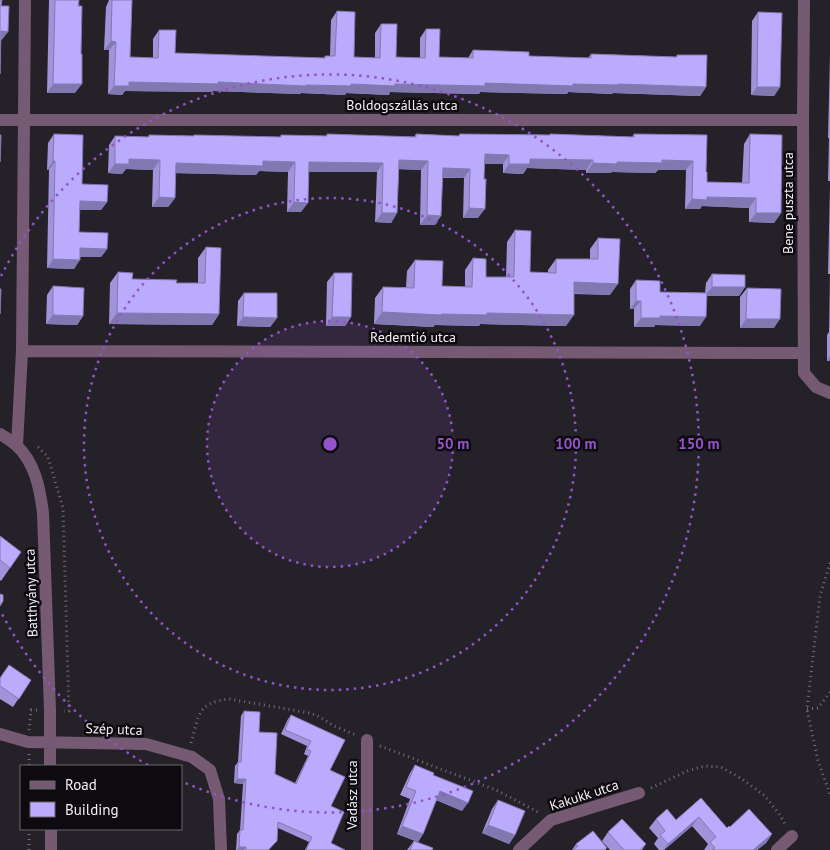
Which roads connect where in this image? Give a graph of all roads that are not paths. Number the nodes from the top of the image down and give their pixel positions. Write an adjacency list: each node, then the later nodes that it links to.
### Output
1 (25, 0): 5 (street)
2 (804, 0): 4 (street, Bene puszta utca)
3 (0, 120): 5 (street, Boldogszállás utca)
4 (803, 120): 5 (street, Boldogszállás utca); 7 (street, Bene puszta utca)
5 (24, 121): 6 (street)
6 (22, 351): 7 (street, Redemtió utca); 10 (street)
7 (804, 353): 8 (street, Bene puszta utca)
8 (830, 393)
9 (0, 434): 10 (street, Batthyány utca)
10 (17, 446): 13 (street, Batthyány utca)
11 (0, 734): 13 (street, Szép utca)
12 (367, 740): 20 (street, Vadász utca)
13 (49, 741): 14 (street, Batthyány utca); 19 (street, Szép utca)
14 (50, 765)
15 (639, 793): 21 (street, Kakukk utca)
16 (50, 830): 18 (street)
17 (792, 836): 22 (street)
18 (51, 850)
19 (221, 850)
20 (367, 850)
21 (519, 850)
22 (777, 850)

